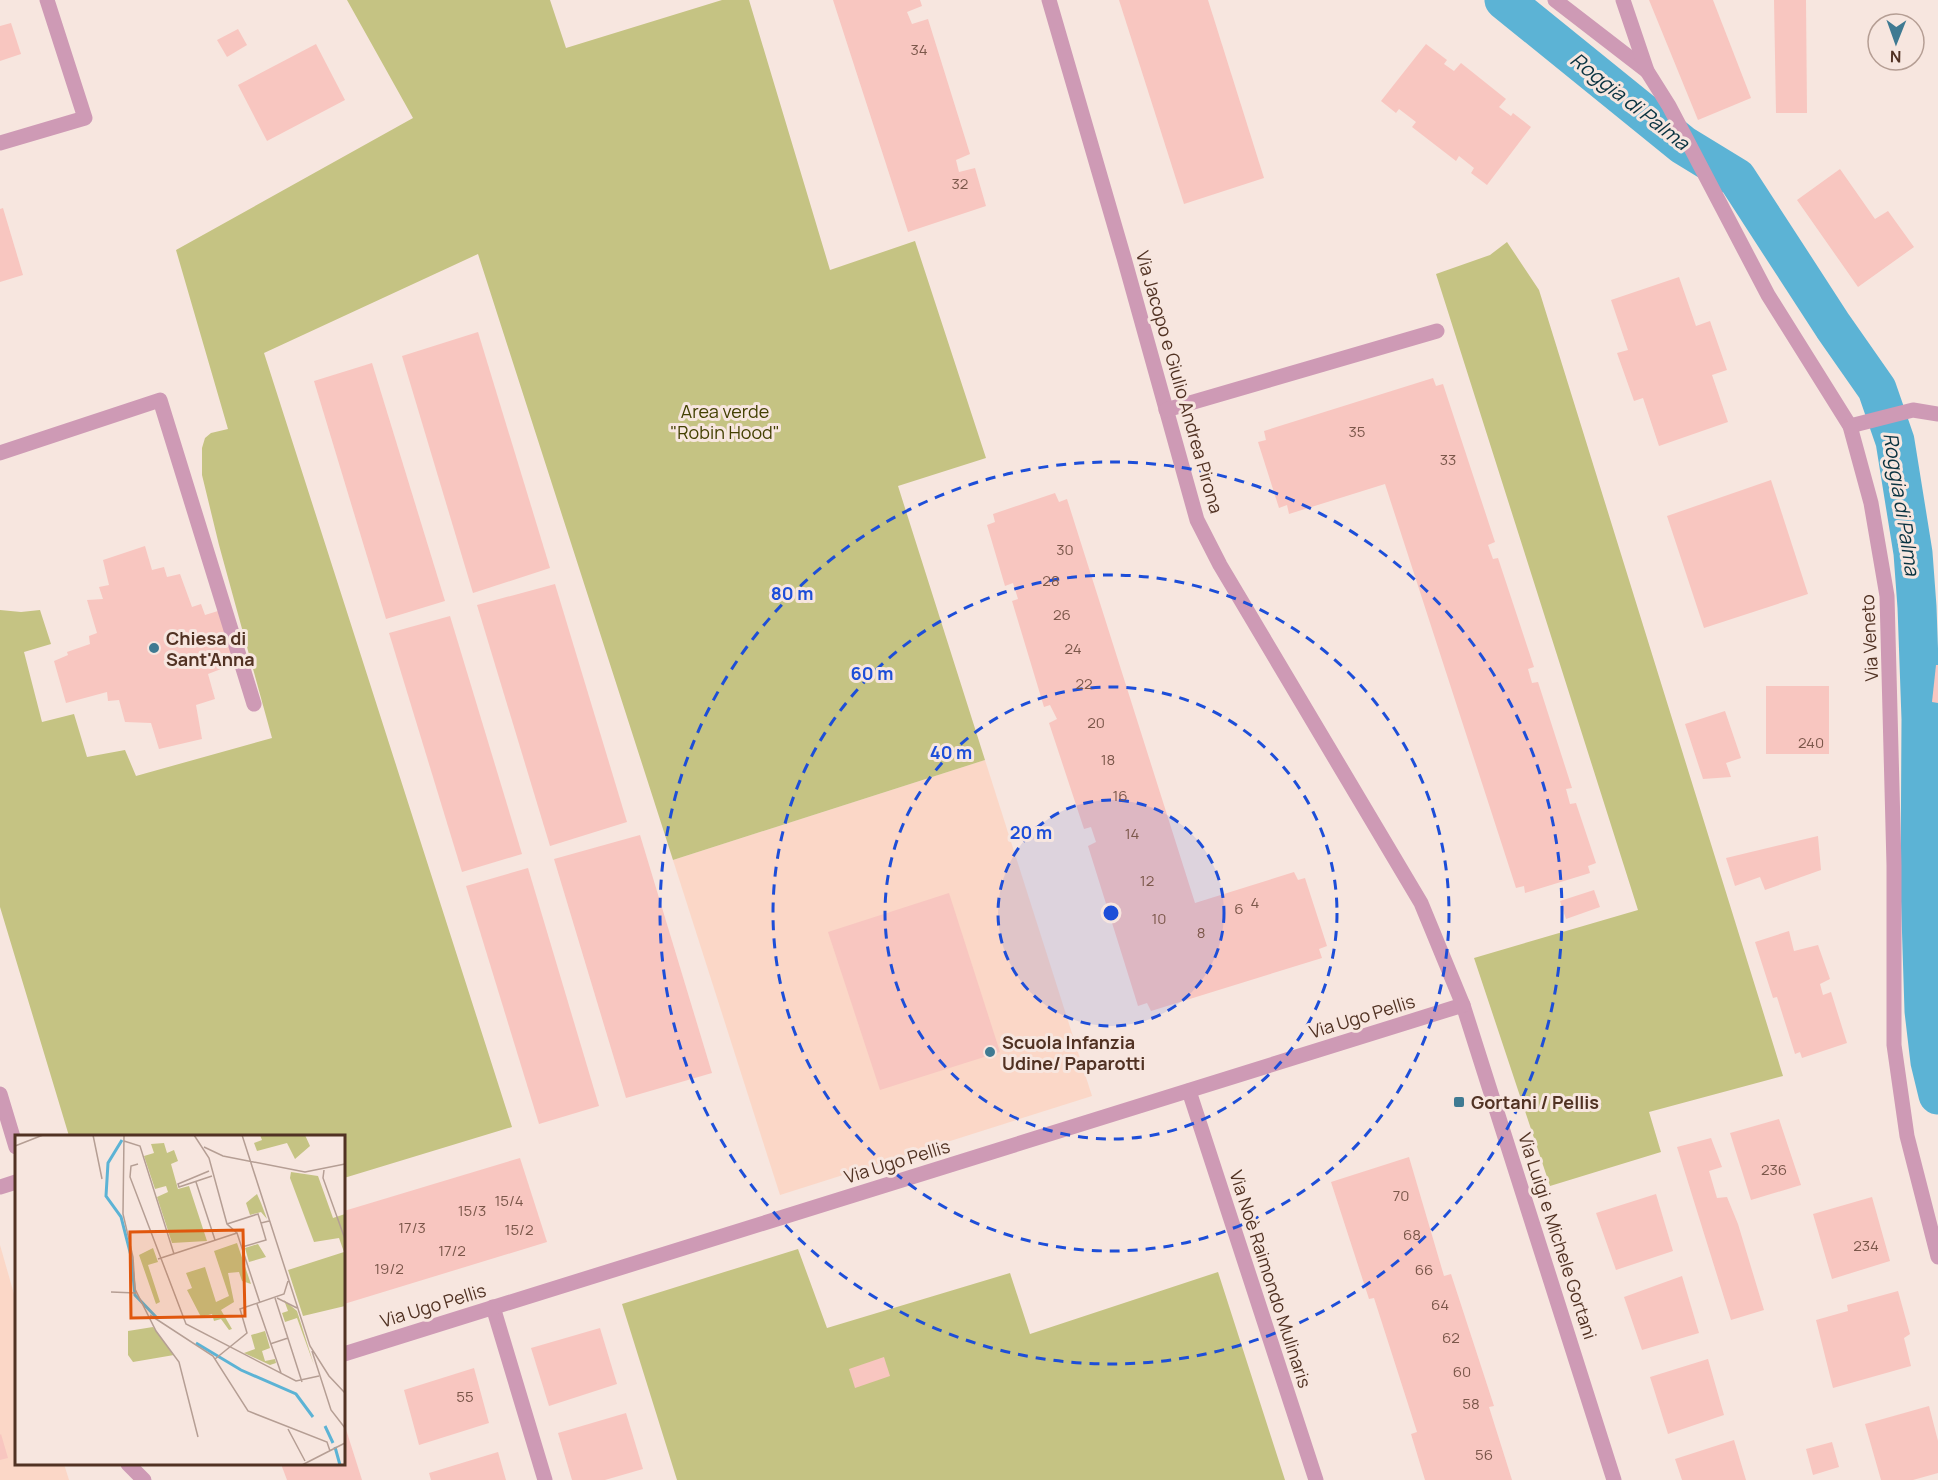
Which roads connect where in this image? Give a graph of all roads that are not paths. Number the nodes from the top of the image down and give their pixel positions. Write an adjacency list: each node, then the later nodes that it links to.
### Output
1 (47, 0): 6 (street)
2 (1049, 0): 8 (street, Via Jacopo e Giulio Andrea Pirona)
3 (1555, 0): 5 (street)
4 (1623, 0): 5 (street)
5 (1647, 71): 10 (street, Via Veneto)
6 (0, 143)
7 (1437, 331): 8 (street)
8 (1166, 410): 13 (street, Via Jacopo e Giulio Andrea Pirona)
9 (1938, 414): 10 (street)
10 (1850, 426): 19 (street, Via Veneto)
11 (0, 453): 12 (street)
12 (254, 704)
13 (1463, 1005): 14 (street, Via Ugo Pellis); 26 (street, Via Luigi e Michele Gortani)
14 (1189, 1091): 20 (street, Via Ugo Pellis); 25 (street, Via Noè Raimondo Mulinaris)
15 (0, 1094): 16 (street)
16 (15, 1144)
17 (15, 1182): 18 (street)
18 (0, 1187)
19 (1938, 1257)
20 (493, 1307): 21 (street, Via Ugo Pellis); 24 (street)
21 (345, 1354)
22 (129, 1465): 23 (street)
23 (144, 1480)
24 (545, 1480)
25 (1316, 1480)
26 (1614, 1480)

